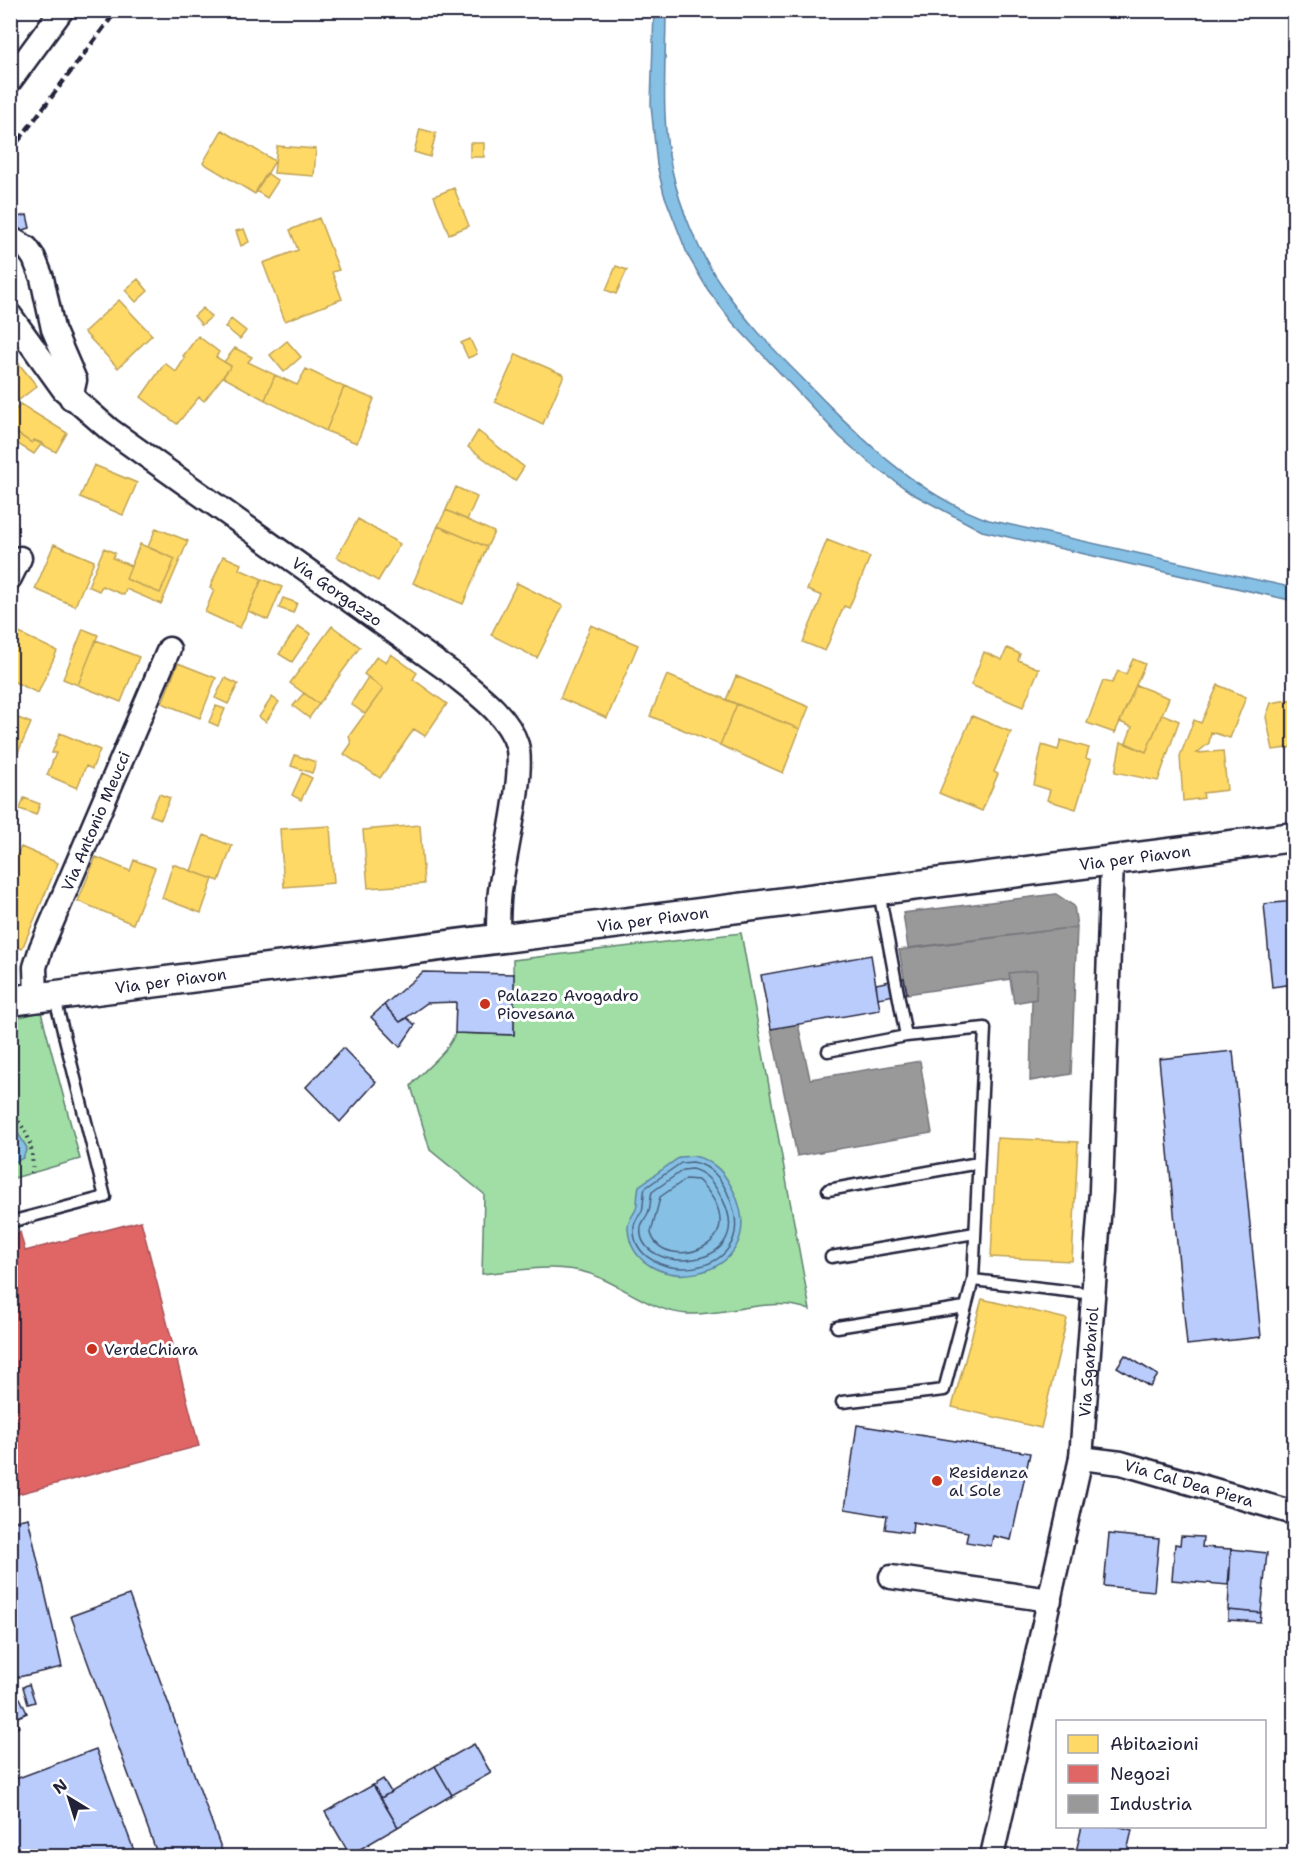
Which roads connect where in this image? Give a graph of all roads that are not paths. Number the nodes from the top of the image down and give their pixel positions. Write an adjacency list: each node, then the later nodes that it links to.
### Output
1 (62, 10): 2 (street)
2 (10, 81)
3 (10, 238): 5 (street)
4 (10, 315): 5 (street, Via Gorgazzo)
5 (71, 398): 12 (street, Via Gorgazzo)
6 (20, 558): 7 (street)
7 (10, 578)
8 (169, 649): 13 (street, Via Antonio Meucci)
9 (1294, 837): 10 (street, Via per Piavon)
10 (1112, 860): 11 (street, Via per Piavon); 22 (street, Via Sgarbariol)
11 (878, 889): 12 (street, Via per Piavon); 14 (lane)
12 (498, 937): 13 (street, Via per Piavon)
13 (34, 998): 18 (lane)
14 (906, 1036): 15 (lane); 16 (lane)
15 (828, 1051)
16 (978, 1162): 17 (lane); 19 (lane)
17 (828, 1190)
18 (10, 1222)
19 (975, 1233): 20 (lane); 21 (lane)
20 (831, 1257)
21 (973, 1280): 22 (lane); 23 (lane)
22 (1094, 1294): 26 (street, Via Sgarbariol)
23 (965, 1307): 24 (lane); 25 (lane)
24 (837, 1327)
25 (842, 1402)
26 (1081, 1458): 27 (street, Via Cal Dea Piera); 29 (street, Via Sgarbariol)
27 (1294, 1513)
28 (891, 1577): 29 (street)
29 (1050, 1600): 30 (street, Via Sgarbariol)
30 (992, 1857)

